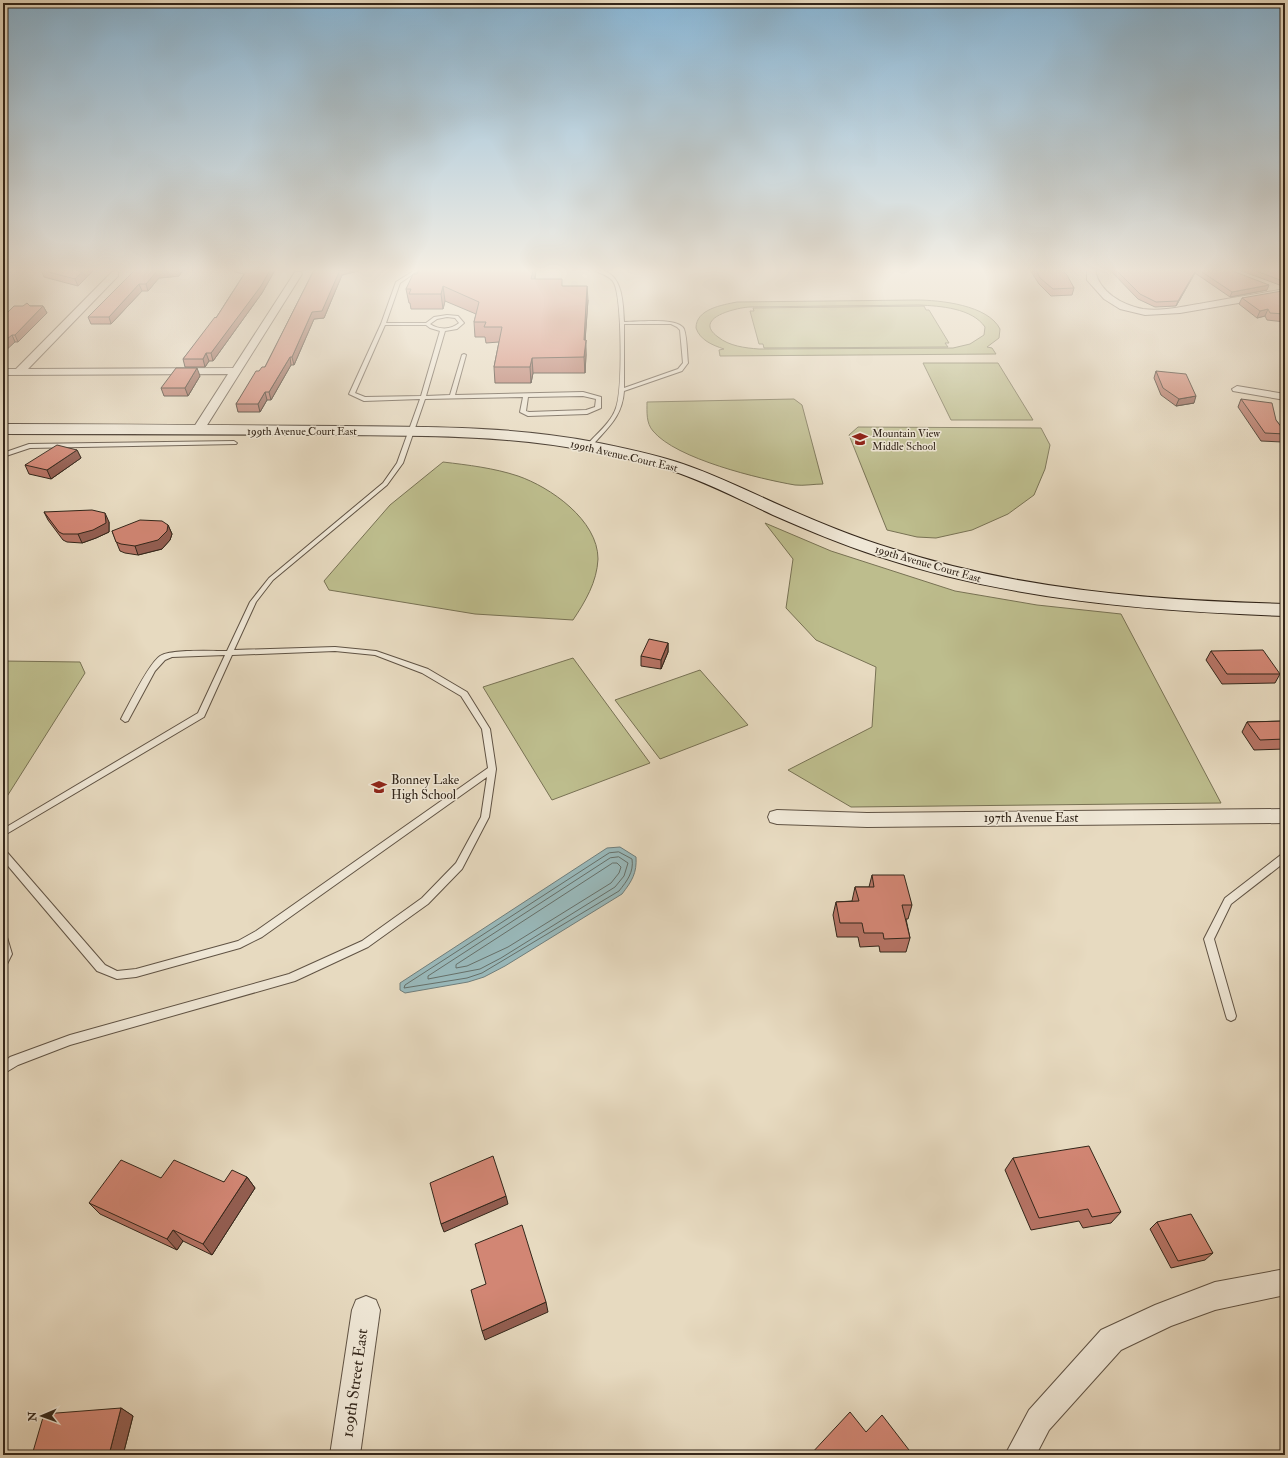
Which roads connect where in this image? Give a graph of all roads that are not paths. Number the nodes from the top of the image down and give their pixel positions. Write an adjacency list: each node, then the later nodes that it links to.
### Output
1 (53, 338): 10 (street)
2 (258, 338): 8 (street)
3 (377, 338): 16 (lane)
4 (441, 338): 16 (lane)
5 (622, 338): 12 (lane)
6 (683, 338): 12 (lane)
7 (464, 355): 14 (lane)
8 (237, 371): 10 (street); 18 (street)
9 (3, 372): 10 (street)
10 (19, 372)
11 (1237, 389): 15 (street)
12 (623, 390): 22 (lane)
13 (526, 396): 13 (lane); 14 (lane)
14 (452, 397): 16 (lane)
15 (1285, 397)
16 (423, 398): 19 (lane)
17 (3, 429): 20 (main road, 199th Avenue Court East)
18 (198, 430): 19 (main road, 199th Avenue Court East); 20 (main road, 199th Avenue Court East)
19 (411, 432): 22 (main road, 199th Avenue Court East); 25 (lane)
20 (177, 437): 21 (lane); 23 (lane)
21 (234, 443)
22 (589, 446): 24 (main road, 199th Avenue Court East)
23 (3, 455)
24 (1285, 610)
25 (229, 652): 26 (lane); 27 (lane); 30 (lane)
26 (125, 719)
27 (492, 769): 31 (lane); 36 (lane)
28 (1285, 816): 29 (street, 197th Avenue East)
29 (777, 817)
30 (3, 833)
31 (3, 854)
32 (1285, 857): 35 (lane)
33 (3, 936): 34 (lane)
34 (3, 962)
35 (1231, 1016)
36 (3, 1069)
37 (1285, 1282): 40 (street)
38 (366, 1310): 39 (street, 109th Street East)
39 (345, 1455)
40 (1020, 1455)

